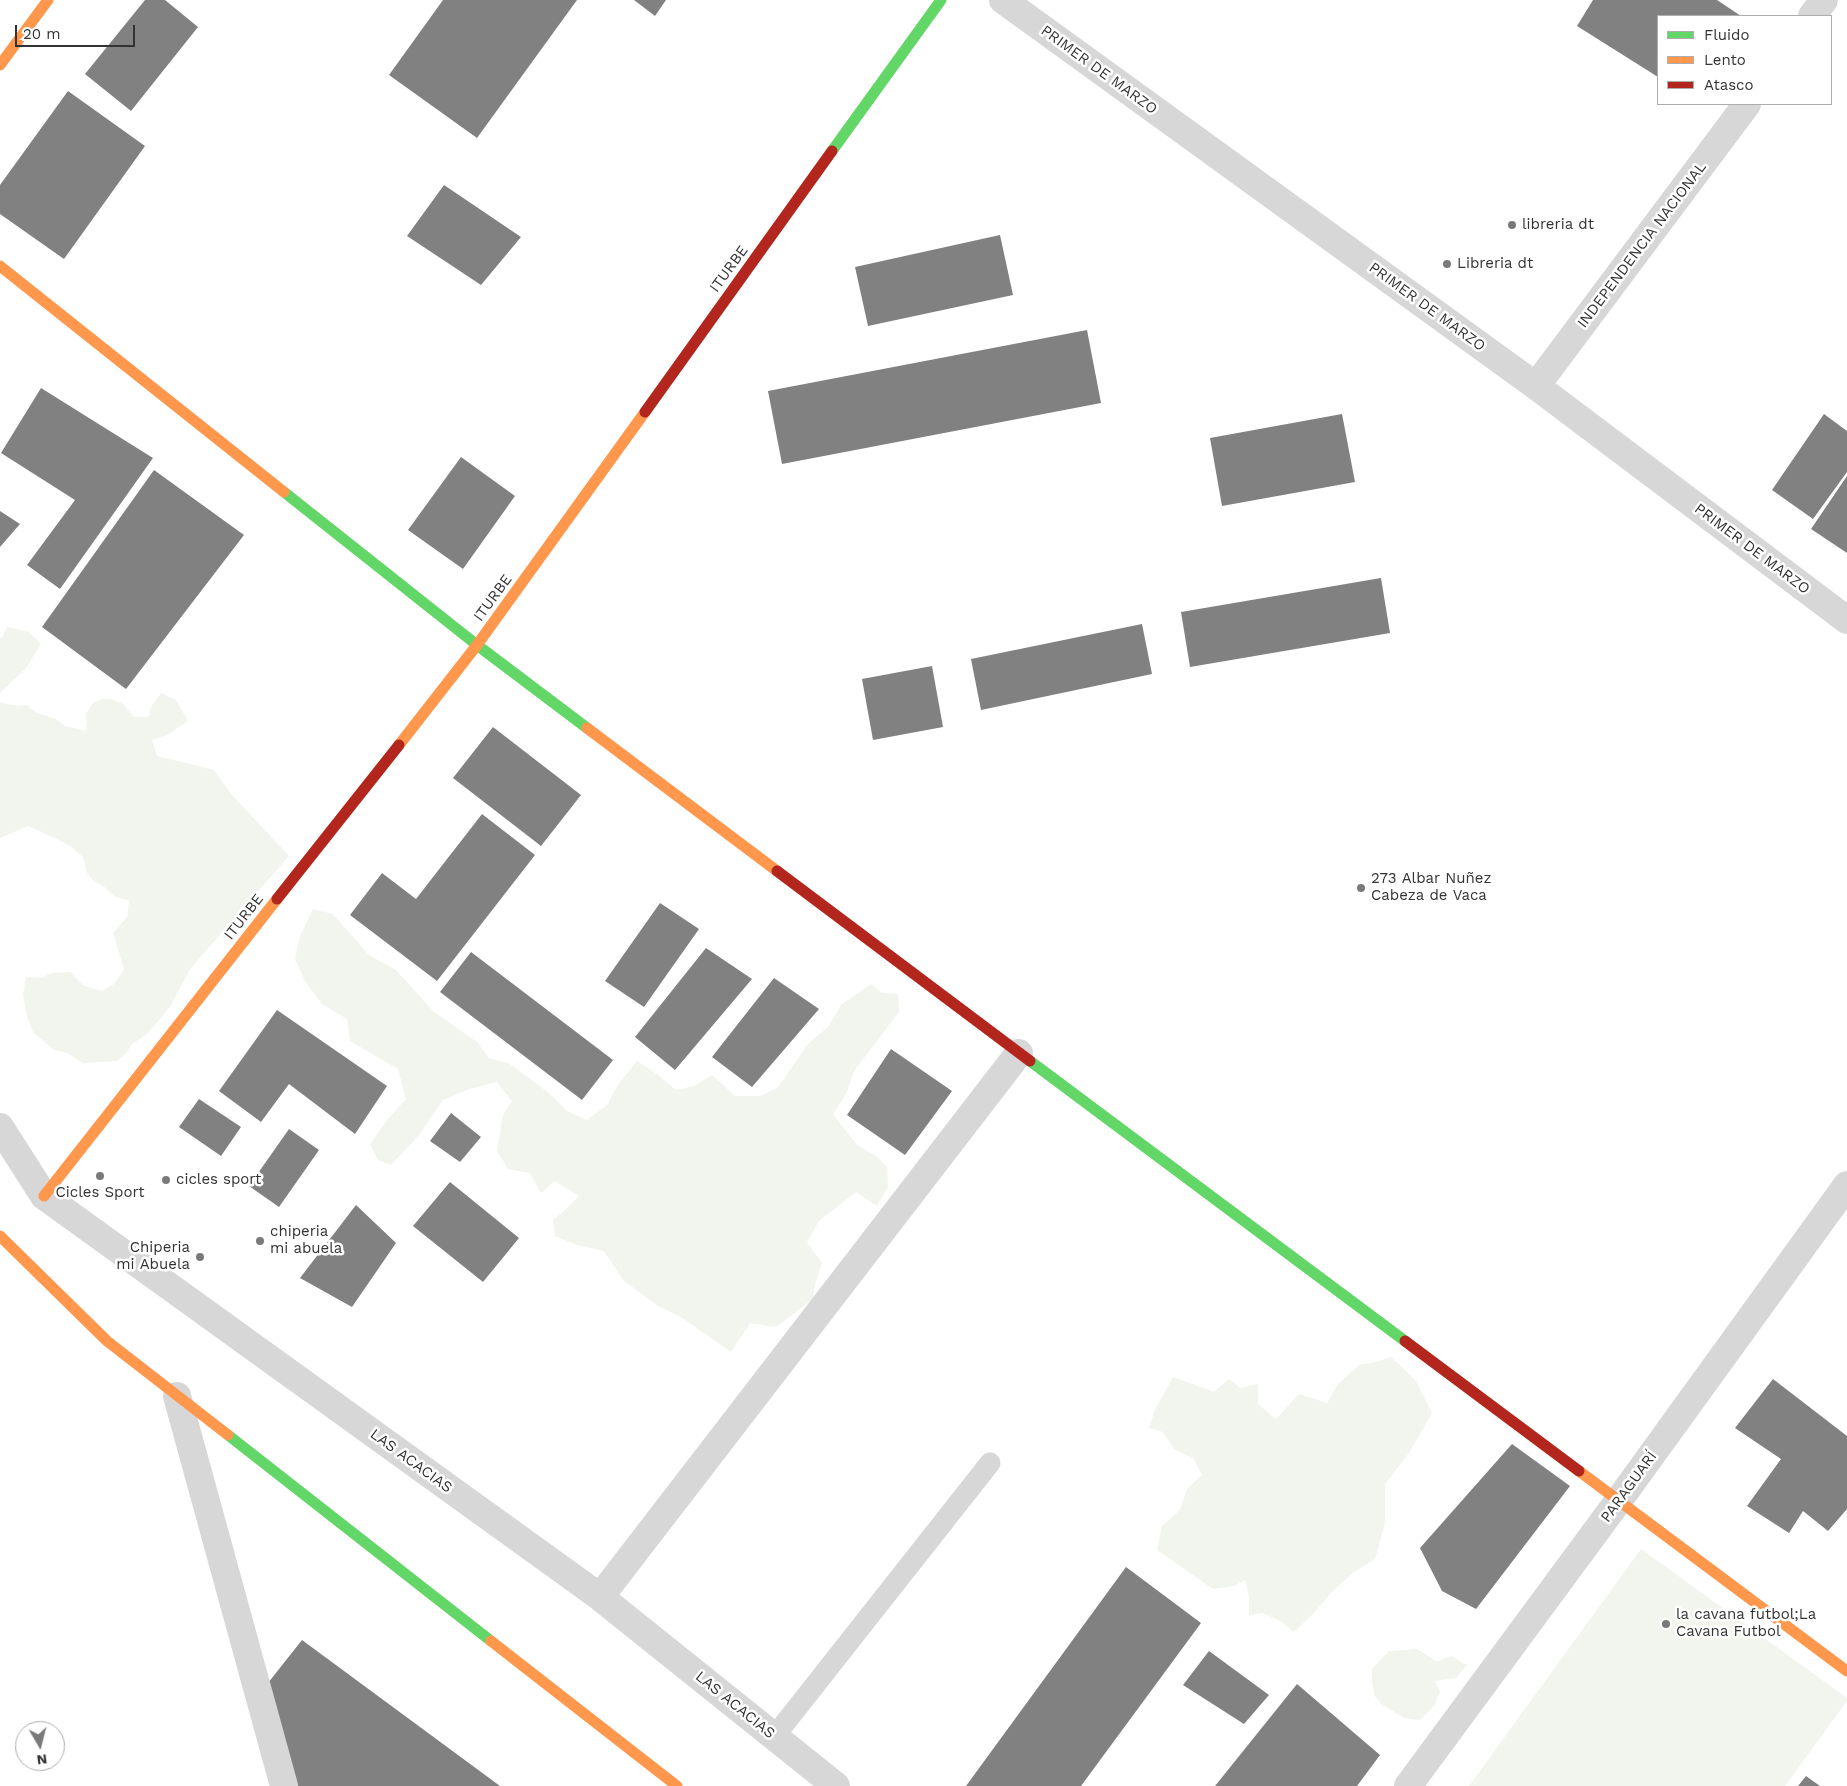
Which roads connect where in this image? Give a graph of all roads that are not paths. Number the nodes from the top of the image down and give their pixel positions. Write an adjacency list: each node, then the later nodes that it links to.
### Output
1 (48, 0): 6 (main road)
2 (941, 0): 11 (main road, ITURBE)
3 (1003, 0): 9 (street, PRIMER DE MARZO)
4 (1824, 0): 5 (street)
5 (1813, 15)
6 (0, 65)
7 (1746, 105): 9 (street, INDEPENDENCIA NACIONAL)
8 (0, 266): 11 (main road)
9 (1536, 386): 10 (street, PRIMER DE MARZO)
10 (1847, 620)
11 (478, 645): 12 (main road); 15 (main road, ITURBE)
12 (1019, 1053): 19 (main road); 20 (street)
13 (0, 1127): 15 (street, LAS ACACIAS)
14 (1847, 1185): 19 (street, PARAGUARÍ)
15 (44, 1196): 20 (street, LAS ACACIAS)
16 (0, 1236): 17 (main road)
17 (177, 1396): 23 (street); 24 (main road)
18 (990, 1463): 22 (lane)
19 (1619, 1500): 21 (main road); 26 (street, PARAGUARÍ)
20 (600, 1597): 22 (street, LAS ACACIAS)
21 (1847, 1671)
22 (774, 1737): 25 (street, LAS ACACIAS)
23 (284, 1786)
24 (676, 1786)
25 (836, 1786)
26 (1408, 1786)

